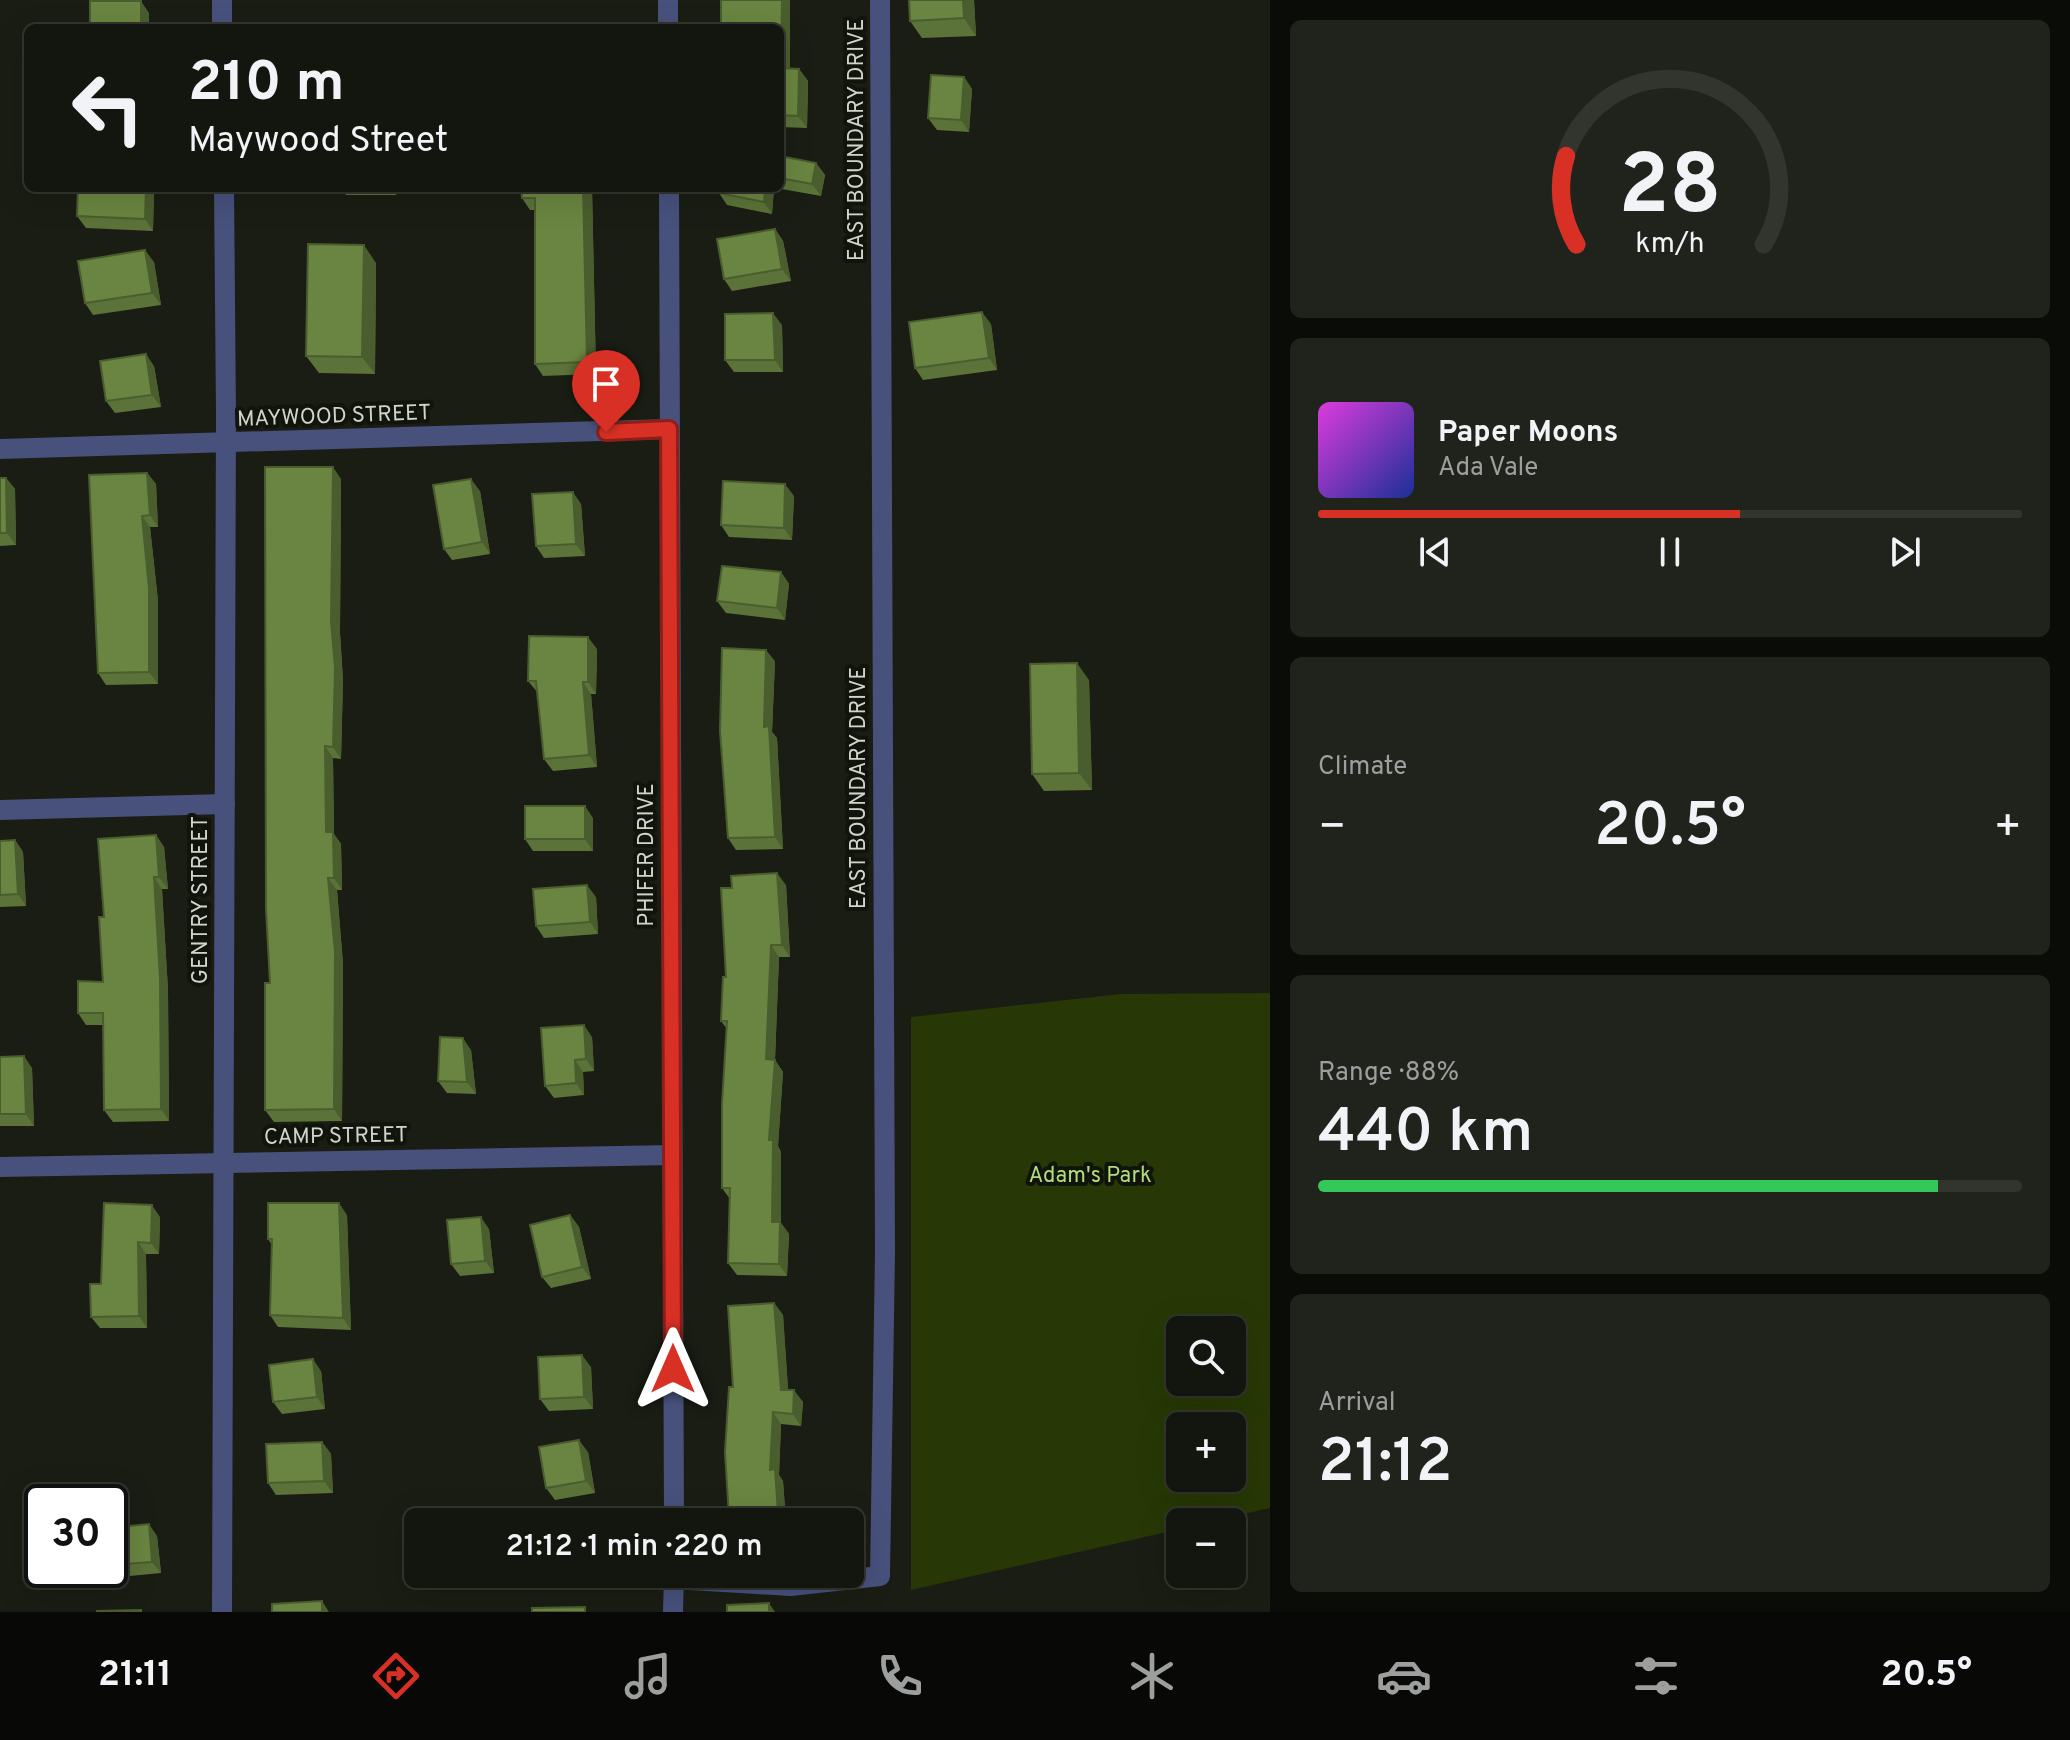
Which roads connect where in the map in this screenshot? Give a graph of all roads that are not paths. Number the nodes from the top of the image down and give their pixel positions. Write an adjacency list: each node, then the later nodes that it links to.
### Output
1 (222, 0): 4 (street)
2 (668, 0): 5 (street)
3 (880, 0): 17 (street, EAST BOUNDARY DRIVE)
4 (222, 24)
5 (668, 24)
6 (224, 192): 9 (street, GENTRY STREET)
7 (669, 192): 8 (street, PHIFER DRIVE)
8 (669, 429): 9 (street, MAYWOOD STREET); 13 (street, PHIFER DRIVE)
9 (226, 444): 10 (street, MAYWOOD STREET); 11 (street, GENTRY STREET)
10 (0, 449)
11 (225, 804): 12 (street); 14 (street, GENTRY STREET)
12 (0, 810)
13 (672, 1155): 14 (street, CAMP STREET); 16 (street, PHIFER DRIVE)
14 (225, 1163): 15 (street, CAMP STREET); 19 (street, GENTRY STREET)
15 (0, 1167)
16 (674, 1508)
17 (864, 1578)
18 (674, 1588): 20 (street)
19 (222, 1612)
20 (673, 1612)

